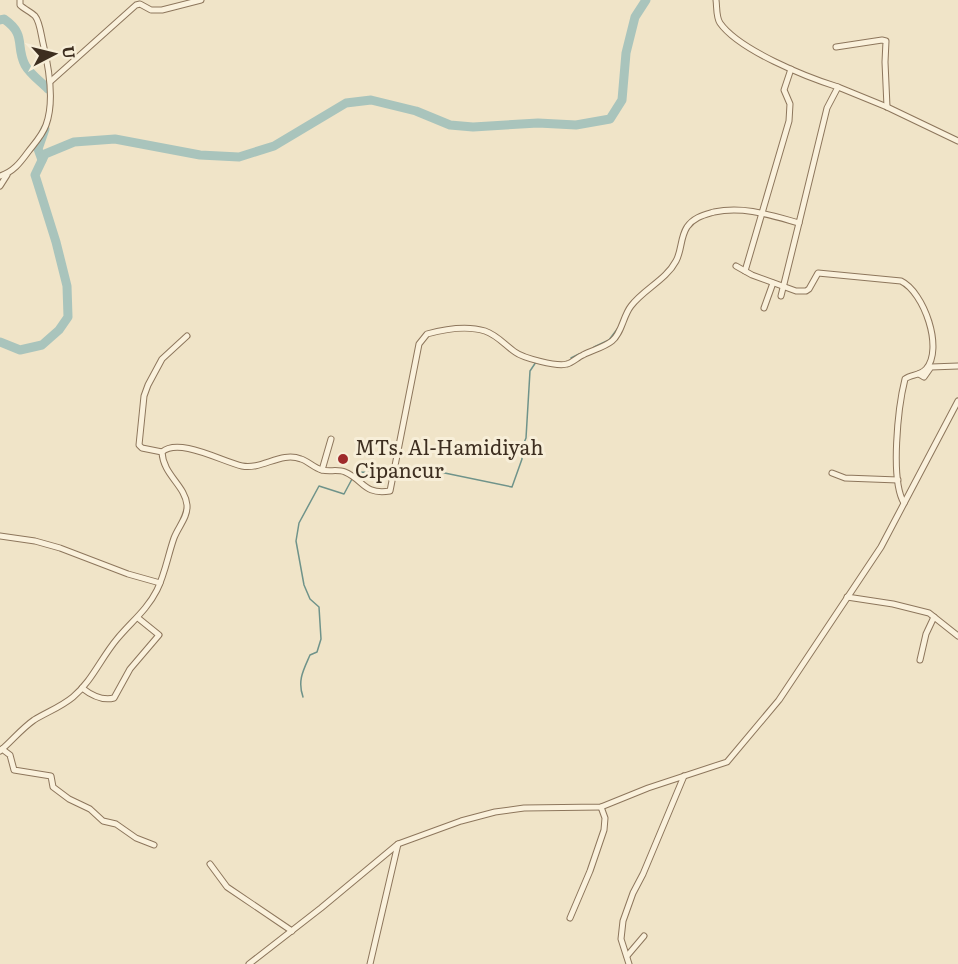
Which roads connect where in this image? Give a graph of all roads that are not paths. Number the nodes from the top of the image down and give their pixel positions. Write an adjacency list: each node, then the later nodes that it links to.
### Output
1 (20, 0): 6 (street)
2 (201, 0): 6 (street)
3 (716, 0): 5 (street)
4 (837, 47): 8 (street)
5 (791, 69): 7 (street); 13 (street)
6 (51, 81): 10 (street)
7 (838, 87): 8 (street); 14 (street)
8 (887, 107): 9 (street)
9 (958, 141)
10 (8, 173): 11 (street); 12 (street)
11 (0, 176)
12 (0, 186)
13 (762, 213): 14 (street); 16 (street); 27 (street)
14 (799, 223): 18 (street)
15 (736, 266): 16 (street)
16 (746, 271): 17 (street)
17 (773, 283): 18 (street); 20 (street)
18 (784, 287): 19 (street); 23 (street)
19 (781, 296)
20 (764, 308)
21 (187, 336): 26 (street)
22 (958, 366): 23 (street)
23 (919, 374): 29 (street)
24 (958, 401): 30 (street)
25 (331, 440): 27 (street)
26 (162, 452): 27 (street); 32 (street)
27 (322, 470)
28 (832, 474): 29 (street)
29 (898, 480): 30 (street)
30 (904, 504): 33 (street)
31 (0, 536): 32 (street)
32 (160, 583): 35 (street)
33 (847, 597): 34 (street); 40 (street)
34 (934, 617): 36 (street); 37 (street)
35 (138, 618): 38 (street); 38 (street)
36 (958, 636)
37 (920, 660)
38 (82, 688): 39 (street)
39 (1, 750): 43 (street)
40 (684, 776): 41 (street); 48 (street)
41 (601, 807): 42 (street); 45 (street)
42 (398, 844): 46 (street); 50 (street)
43 (154, 845)
44 (210, 864): 46 (street)
45 (570, 918)
46 (292, 931): 49 (street)
47 (644, 936): 48 (street)
48 (627, 956): 51 (street)
49 (249, 964)
50 (370, 964)
51 (629, 964)

